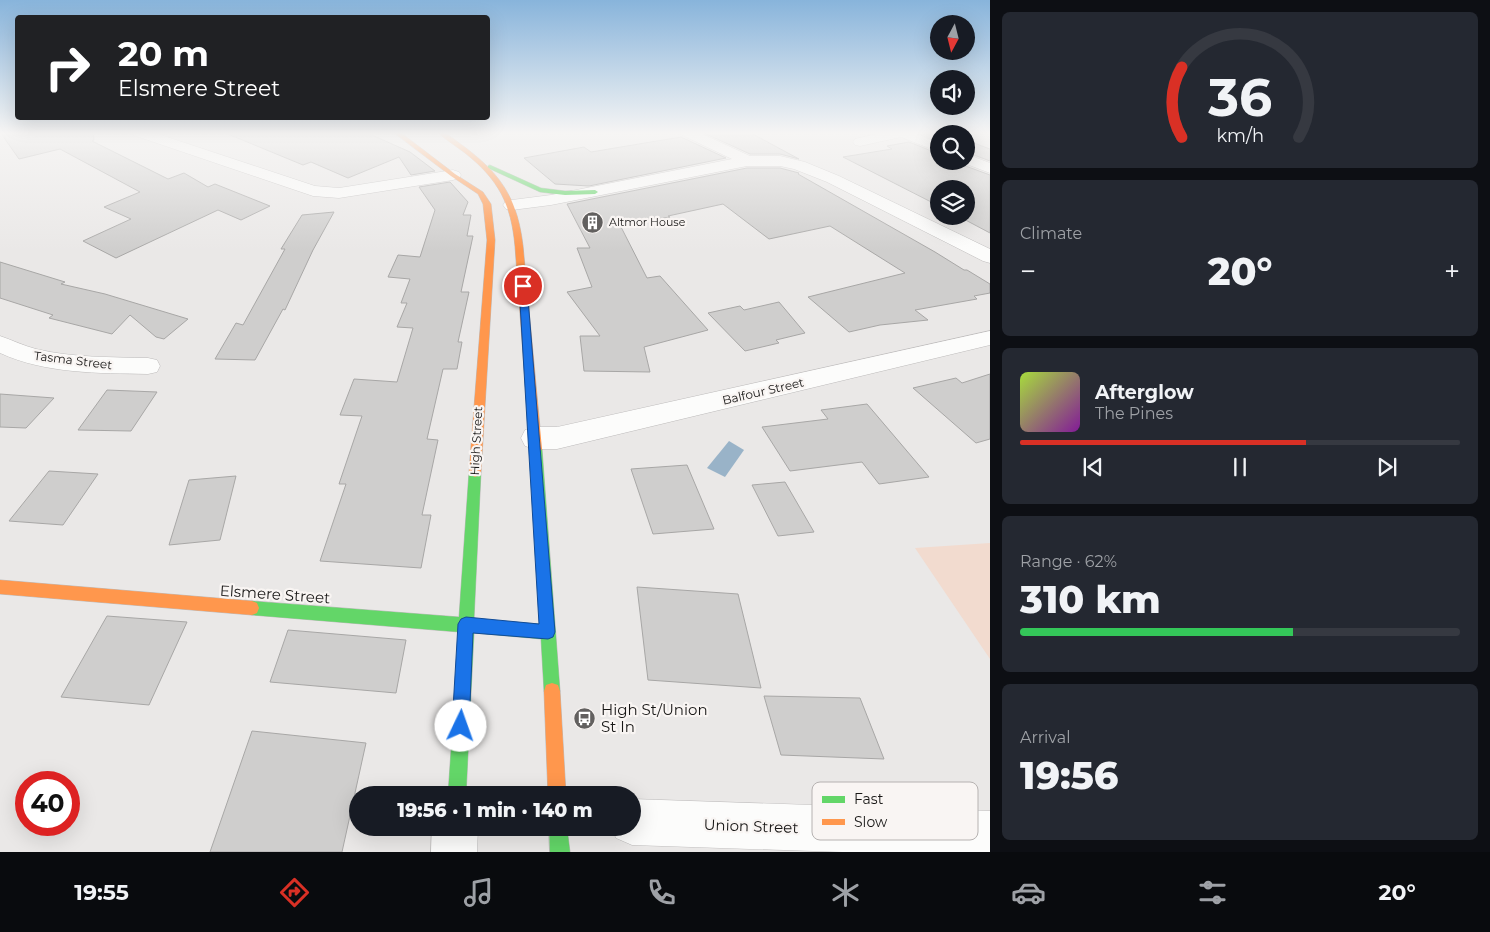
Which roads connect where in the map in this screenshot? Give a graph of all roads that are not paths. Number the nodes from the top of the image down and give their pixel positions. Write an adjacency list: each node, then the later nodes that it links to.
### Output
1 (255, 172): 7 (street)
2 (449, 172): 7 (street, High Street)
3 (489, 172): 9 (street)
4 (499, 172): 8 (street)
5 (694, 172): 8 (street)
6 (816, 172): 10 (street)
7 (453, 175): 16 (street, High Street)
8 (595, 192): 9 (street)
9 (512, 205): 14 (street)
10 (990, 257)
11 (990, 338): 14 (street, Balfour Street)
12 (0, 344): 13 (street, Tasma Street)
13 (148, 366)
14 (535, 438): 17 (street)
15 (0, 587): 16 (street, Elsmere Street)
16 (466, 624): 17 (street, Elsmere Street); 18 (street, High Street)
17 (548, 632): 19 (street)
18 (457, 786)
19 (557, 786)
20 (641, 822): 21 (street, Union Street)
21 (812, 828)
22 (455, 836): 24 (street)
23 (559, 836): 25 (street)
24 (454, 852)
25 (560, 852)

